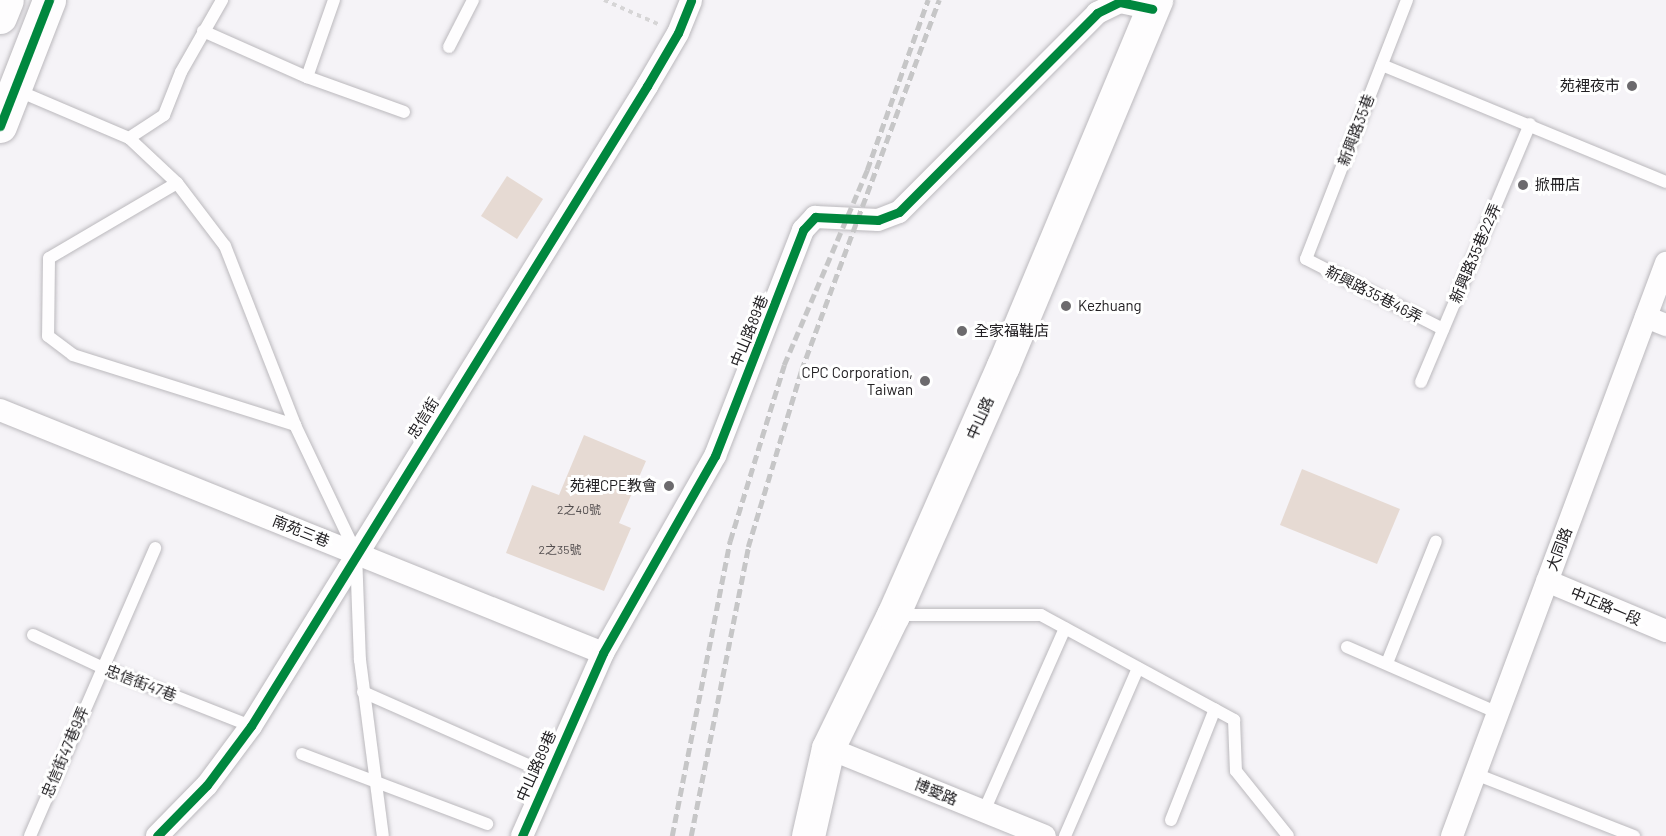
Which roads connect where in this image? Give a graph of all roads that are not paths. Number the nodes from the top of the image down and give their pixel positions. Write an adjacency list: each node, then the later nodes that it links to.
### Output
1 (7, 0): 9 (street)
2 (49, 0): 14 (street)
3 (222, 0): 10 (lane)
4 (334, 0): 13 (lane)
5 (473, 0): 11 (lane)
6 (691, 0): 30 (street, 忠信街)
7 (1407, 0): 12 (lane, 新興路35巷)
8 (1154, 5): 32 (street, 中山路); 37 (street, 中山路89巷)
9 (0, 17)
10 (203, 31): 13 (lane); 18 (lane)
11 (449, 47)
12 (1382, 65): 16 (lane); 21 (lane, 新興路35巷)
13 (307, 77): 15 (lane)
14 (7, 85): 17 (street); 18 (lane)
15 (404, 112)
16 (1530, 124): 19 (lane); 24 (lane, 新興路35巷22弄)
17 (0, 126)
18 (129, 138): 20 (lane)
19 (1666, 182)
20 (177, 183): 27 (lane); 27 (lane)
21 (1306, 260): 24 (lane, 新興路35巷46弄)
22 (1666, 263): 23 (street, 大同路)
23 (1656, 321): 31 (street, 大同路)
24 (1443, 329): 25 (lane, 新興路35巷22弄)
25 (1421, 382)
26 (0, 410): 30 (street, 南苑三巷)
27 (295, 425): 30 (lane)
28 (1436, 541): 38 (lane)
29 (155, 548): 39 (lane, 忠信街47巷9弄)
30 (356, 553): 37 (street, 南苑三巷); 41 (lane); 44 (street, 忠信街)
31 (1547, 581): 34 (street, 中正路一段); 43 (street, 大同路)
32 (893, 615): 33 (lane); 45 (street, 中山路)
33 (1065, 628): 40 (lane); 50 (lane)
34 (1666, 631)
35 (33, 635): 39 (lane, 忠信街47巷)
36 (1347, 647): 38 (lane)
37 (603, 653): 48 (street, 中山路89巷)
38 (1387, 663): 43 (lane)
39 (101, 667): 44 (lane, 忠信街47巷); 53 (lane, 忠信街47巷9弄)
40 (1138, 668): 42 (lane); 59 (lane)
41 (363, 693): 48 (lane); 49 (lane)
42 (1215, 709): 51 (lane); 60 (lane)
43 (1496, 712): 47 (street, 大同路)
44 (251, 726): 54 (street, 忠信街)
45 (828, 748): 50 (street, 博愛路); 57 (street, 中山路)
46 (302, 754): 49 (lane)
47 (1473, 773): 61 (street, 大同路); 62 (lane)
48 (548, 774): 56 (street, 中山路89巷)
49 (373, 780): 52 (lane); 55 (lane)
50 (984, 811): 58 (street, 博愛路)
51 (1171, 819)
52 (487, 824)
53 (30, 836)
54 (157, 836)
55 (383, 836)
56 (522, 836)
57 (808, 836)
58 (1045, 836)
59 (1065, 836)
60 (1287, 836)
61 (1452, 836)
62 (1634, 836)

